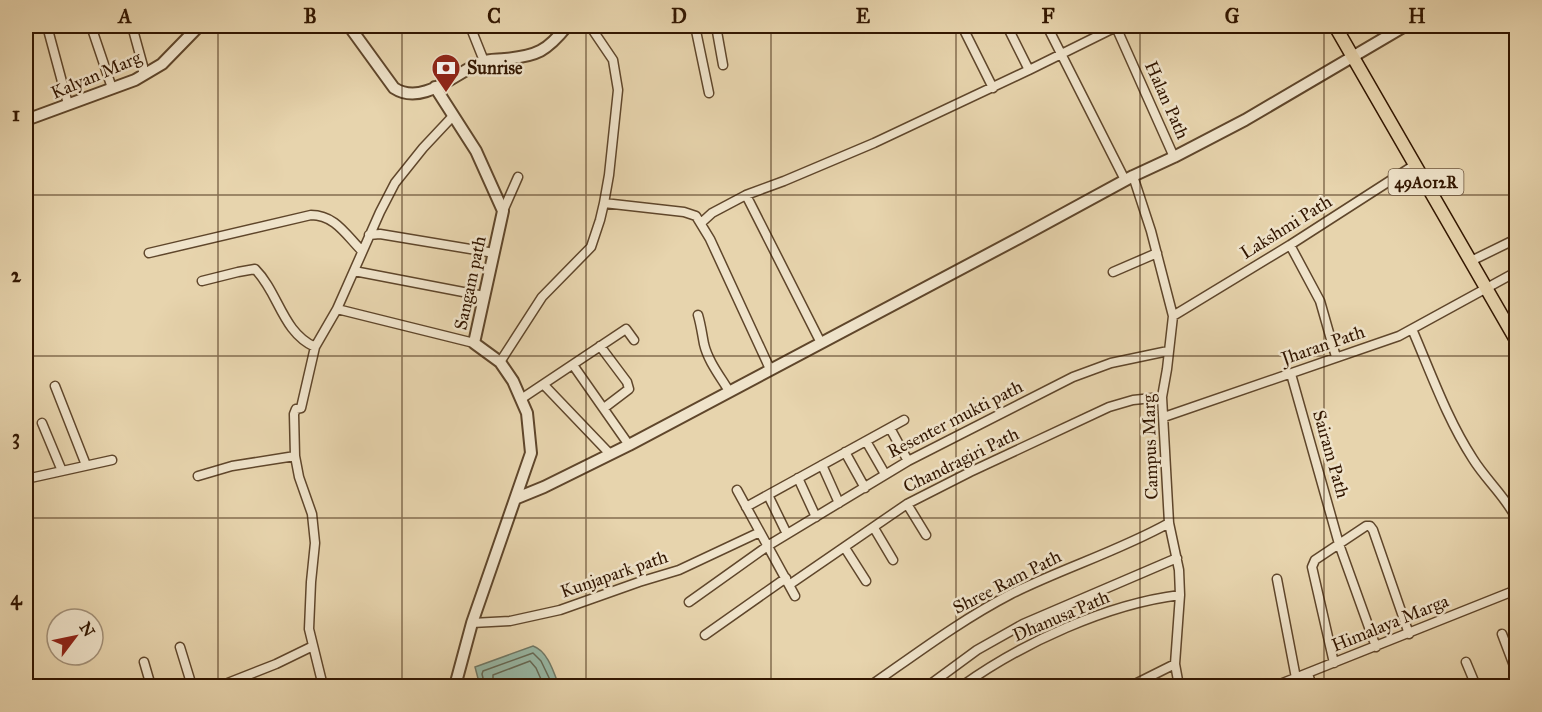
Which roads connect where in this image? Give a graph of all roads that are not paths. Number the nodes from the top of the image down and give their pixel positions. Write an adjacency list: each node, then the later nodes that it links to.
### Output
1 (48, 26): 27 (street)
2 (91, 26): 24 (street)
3 (132, 26): 22 (street)
4 (199, 26): 22 (street, Kalyan Marg)
5 (349, 26): 23 (street)
6 (470, 26): 19 (street)
7 (567, 26): 19 (street)
8 (590, 26): 35 (street)
9 (695, 26): 26 (street)
10 (716, 26): 20 (street)
11 (962, 26): 25 (street)
12 (1007, 26): 21 (street)
13 (1047, 26): 17 (street, Campus Marg)
14 (1118, 26): 17 (street); 30 (street, Halan Path)
15 (1335, 26): 18 (main road, 49A012R)
16 (1405, 26): 18 (street)
17 (1062, 54): 21 (street); 33 (street, Campus Marg)
18 (1354, 56): 30 (street); 31 (main road, 49A012R)
19 (484, 61): 23 (street)
20 (723, 64)
21 (1029, 70): 25 (street)
22 (142, 75): 24 (street, Kalyan Marg)
23 (435, 87): 28 (street)
24 (112, 88): 27 (street, Kalyan Marg)
25 (993, 88): 34 (street)
26 (709, 93)
27 (68, 104): 29 (street, Kalyan Marg)
28 (453, 116): 36 (street); 38 (street)
29 (26, 120)
30 (1174, 157): 33 (street)
31 (1416, 164): 40 (street, Lakshmi Path); 45 (main road, 49A012R)
32 (518, 177): 36 (street)
33 (1129, 178): 44 (street, Campus Marg); 59 (street)
34 (746, 195): 37 (street); 59 (street)
35 (604, 203): 37 (street); 64 (street)
36 (503, 211): 43 (street, Sangam path)
37 (701, 223): 66 (street)
38 (369, 236): 41 (street); 43 (street)
39 (1516, 239): 45 (street)
40 (1290, 245): 54 (street, Lakshmi Path); 63 (street)
41 (362, 251): 42 (street); 46 (street)
42 (149, 253)
43 (494, 253): 51 (street, Sangam path)
44 (1157, 253): 47 (street); 54 (street, Campus Marg)
45 (1471, 261): 50 (main road, 49A012R)
46 (354, 271): 51 (street); 52 (street)
47 (1113, 272)
48 (1516, 272): 50 (street, Jharan Path)
49 (202, 281): 60 (street)
50 (1486, 288): 55 (street, Jharan Path); 56 (main road, 49A012R)
51 (484, 296): 58 (street, Sangam path)
52 (337, 309): 58 (street); 60 (street)
53 (698, 315): 70 (street)
54 (1173, 316): 62 (street, Campus Marg)
55 (1412, 329): 63 (street, Jharan Path); 100 (street)
56 (1516, 339)
57 (634, 340): 61 (street)
58 (474, 343): 64 (street, Sangam path)
59 (821, 343): 66 (street)
60 (315, 346): 82 (street)
61 (600, 346): 65 (street); 73 (street)
62 (1168, 351): 71 (street, Campus Marg); 84 (street, Resenter mukti path)
63 (1336, 357): 67 (street, Jharan Path)
64 (500, 362): 72 (street, Sangam path)
65 (573, 365): 68 (street); 73 (street)
66 (770, 369): 70 (street)
67 (1291, 374): 74 (street, Jharan Path); 107 (street, Sairam Path)
68 (544, 385): 72 (street); 81 (street)
69 (55, 386): 85 (street)
70 (729, 391): 79 (street)
71 (1162, 397): 74 (street, Campus Marg); 97 (street, Chandragiri Path)
72 (520, 399): 95 (street, Sangam path)
73 (604, 408): 79 (street)
74 (1164, 417): 101 (street, Campus Marg)
75 (903, 420): 77 (street)
76 (42, 423): 87 (street)
77 (890, 428): 78 (street); 84 (street)
78 (866, 441): 80 (street); 88 (street)
79 (629, 445): 81 (street)
80 (845, 452): 86 (street); 92 (street)
81 (610, 454): 95 (street)
82 (295, 456): 89 (street); 122 (street)
83 (112, 460): 85 (street)
84 (908, 461): 88 (street, Resenter mukti path)
85 (86, 465): 87 (street)
86 (822, 465): 90 (street); 96 (street)
87 (62, 471): 91 (street)
88 (885, 474): 92 (street, Resenter mukti path)
89 (198, 476)
90 (798, 478): 94 (street); 99 (street)
91 (26, 479)
92 (865, 488): 96 (street, Resenter mukti path)
93 (737, 490): 98 (street)
94 (768, 495): 98 (street); 104 (street)
95 (517, 498): 118 (street, Sangam path)
96 (839, 503): 99 (street, Resenter mukti path)
97 (907, 504): 102 (street, Chandragiri Path); 105 (street)
98 (746, 507): 103 (street)
99 (816, 517): 104 (street, Resenter mukti path)
100 (1516, 518)
101 (1169, 523): 109 (street, Campus Marg); 139 (street, Shree Ram Path)
102 (874, 528): 108 (street, Chandragiri Path); 110 (street)
103 (759, 532): 106 (street); 118 (street, Kunjapark path)
104 (787, 534): 106 (street, Resenter mukti path)
105 (926, 536)
106 (769, 544): 112 (street); 117 (street, Resenter mukti path)
107 (1339, 544): 119 (street); 124 (street, Sairam Path); 127 (street)
108 (845, 548): 112 (street, Chandragiri Path); 113 (street)
109 (1178, 558): 116 (street, Campus Marg); 140 (street)
110 (892, 560)
111 (1277, 579): 131 (street)
112 (788, 581): 115 (street); 121 (street, Chandragiri Path)
113 (866, 581)
114 (1516, 590): 119 (street, Himalaya Marga)
115 (795, 596)
116 (1180, 596): 128 (street, Campus Marg); 141 (street, Dhanusa Path)
117 (689, 602)
118 (472, 623): 138 (street, Sangam path)
119 (1409, 634): 124 (street, Himalaya Marga)
120 (1502, 634): 129 (street)
121 (705, 635)
122 (313, 646): 136 (street); 137 (street)
123 (180, 647): 133 (street)
124 (1376, 647): 127 (street, Himalaya Marga)
125 (144, 662): 132 (street)
126 (1466, 662): 146 (street)
127 (1334, 663): 130 (street, Himalaya Marga)
128 (1175, 664): 142 (street); 143 (street, Campus Marg)
129 (1516, 671)
130 (1308, 674): 131 (street, Himalaya Marga); 145 (street)
131 (1296, 678): 144 (street, Himalaya Marga)
132 (151, 687)
133 (192, 687)
134 (199, 687): 135 (street)
135 (210, 687)
136 (220, 687)
137 (323, 687)
138 (455, 687)
139 (870, 687)
140 (928, 687)
141 (963, 687)
142 (1131, 687)
143 (1179, 687)
144 (1275, 687)
145 (1312, 687)
146 (1476, 687)

